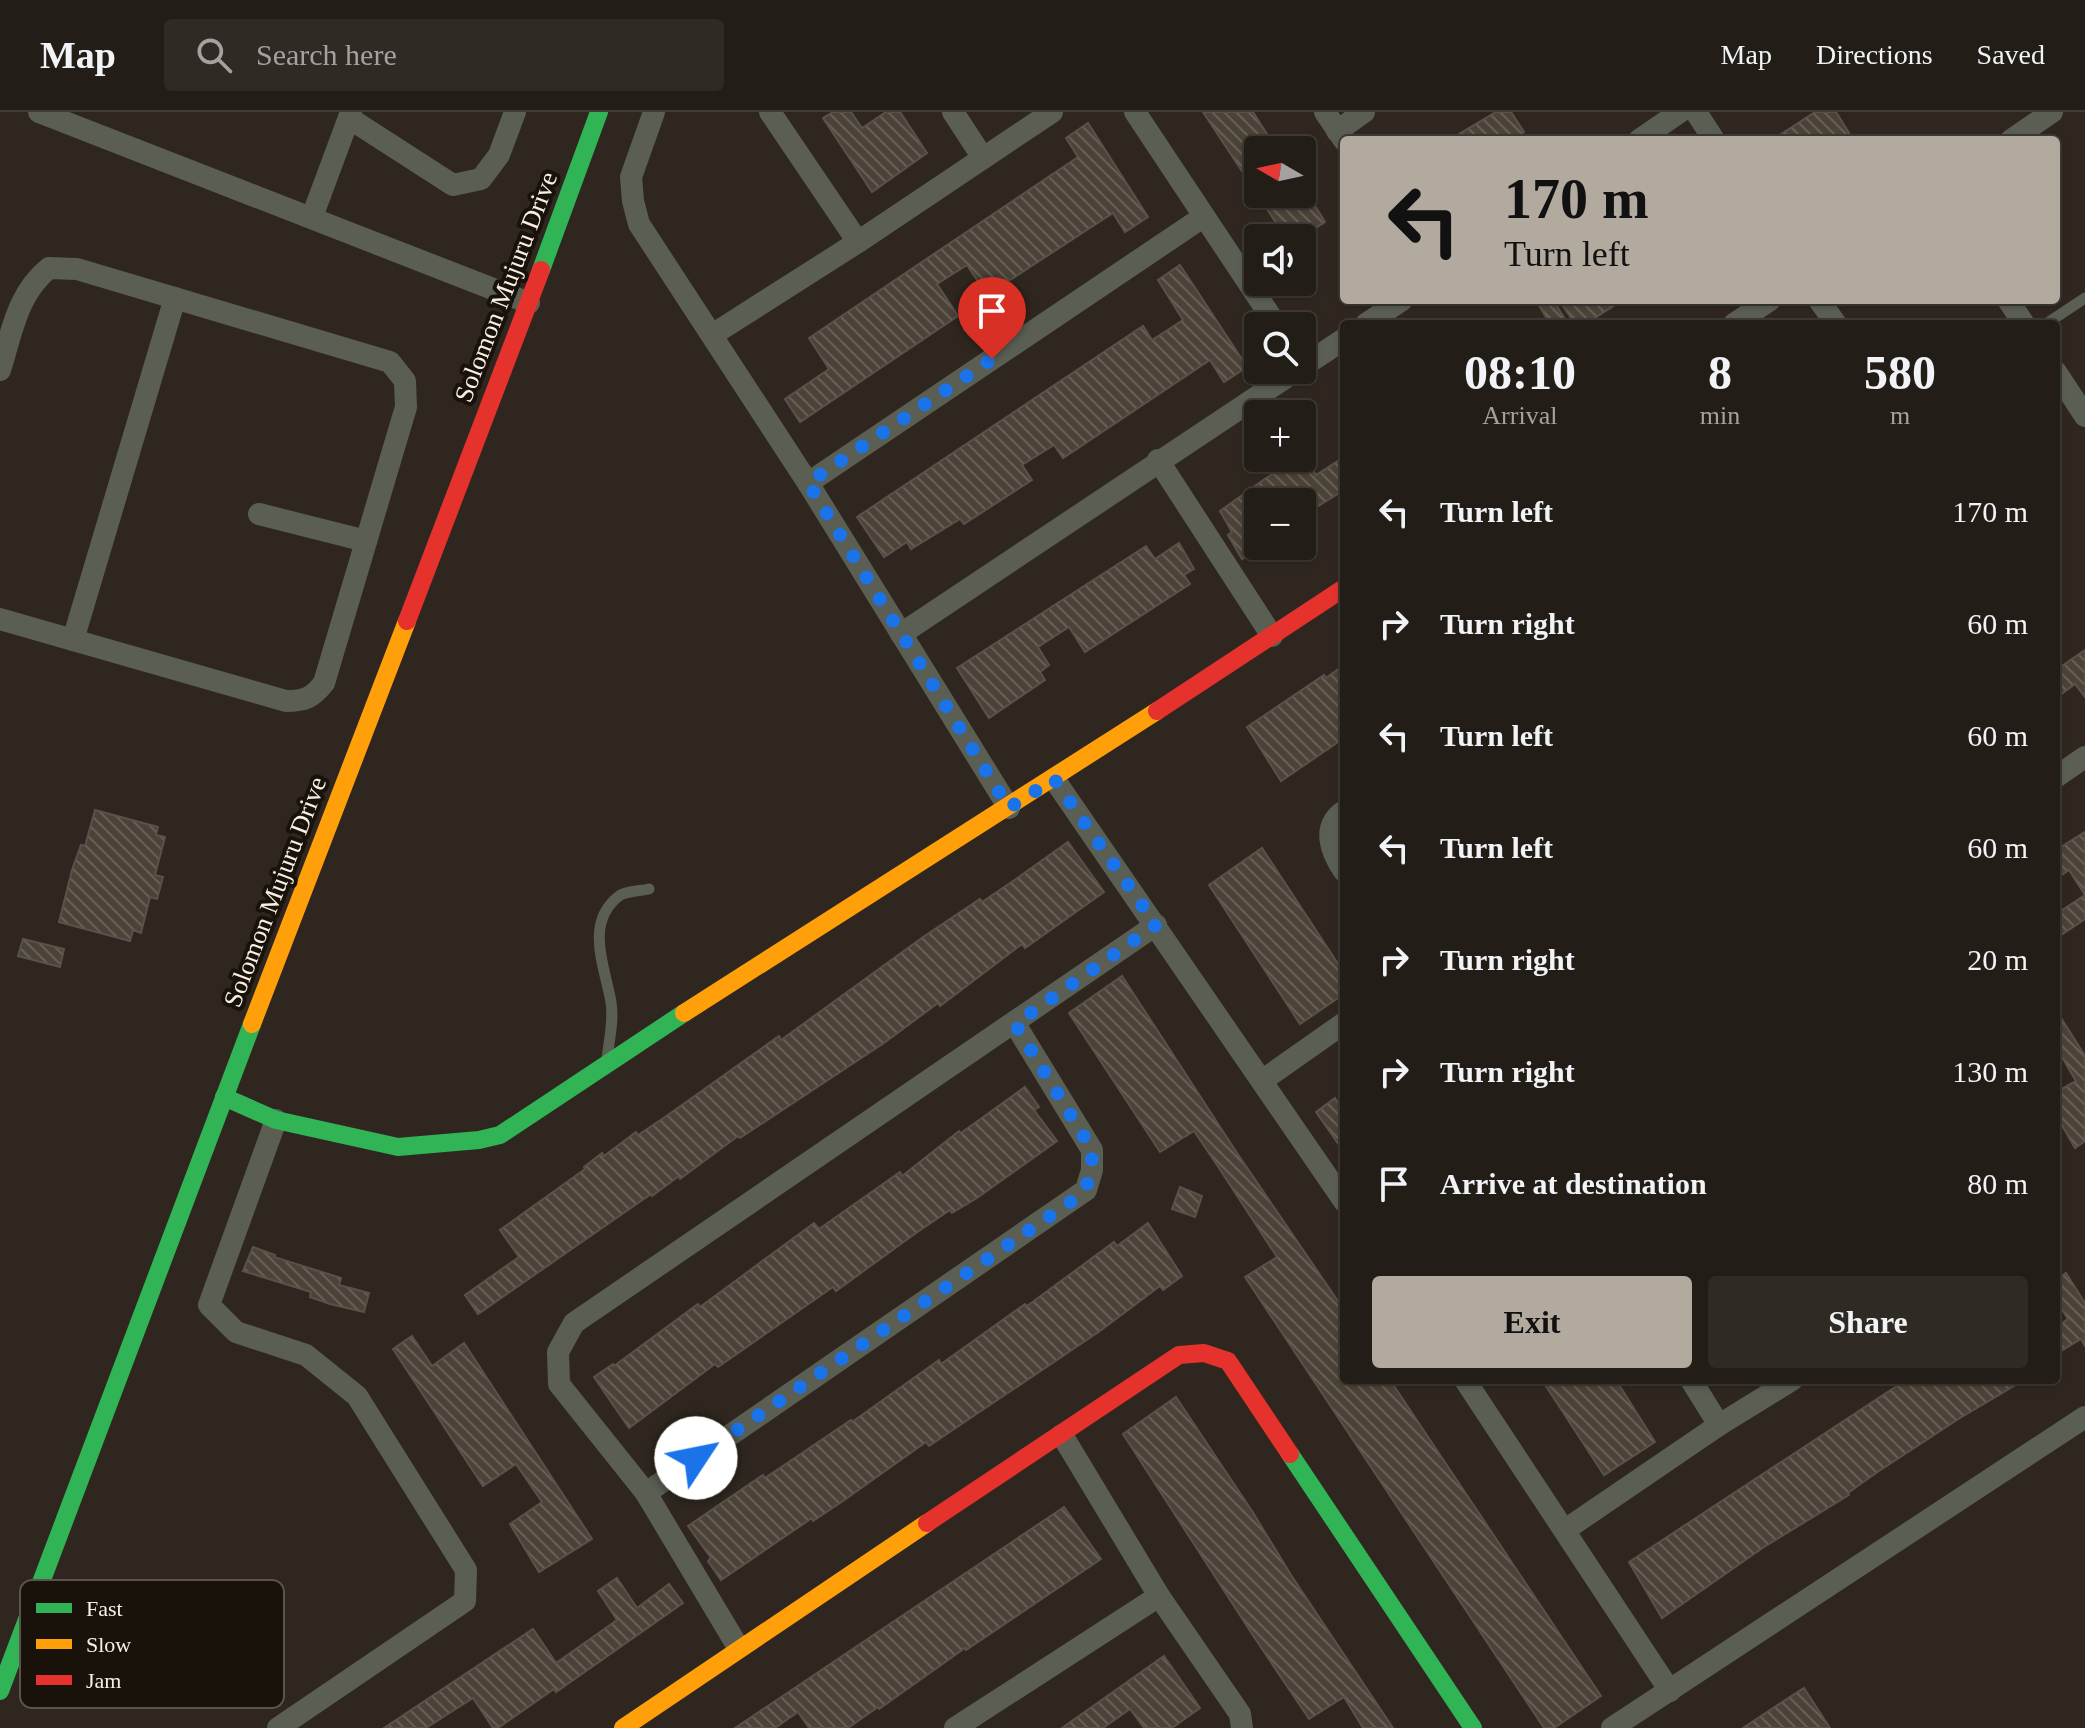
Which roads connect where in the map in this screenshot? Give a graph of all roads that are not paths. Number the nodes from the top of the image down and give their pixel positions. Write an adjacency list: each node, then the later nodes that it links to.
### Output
1 (39, 112): 19 (street)
2 (515, 112): 13 (street)
3 (599, 112): 24 (street, Solomon Mujuru Drive)
4 (654, 112): 31 (street)
5 (770, 112): 21 (street)
6 (953, 112): 18 (street)
7 (1052, 112): 18 (street)
8 (1135, 112): 20 (street)
9 (1364, 112): 14 (street)
10 (1680, 112): 15 (street)
11 (1696, 112): 16 (street)
12 (2052, 112): 17 (street)
13 (350, 115): 19 (street)
14 (1335, 128)
15 (1645, 136)
16 (1711, 136)
17 (2017, 136)
18 (983, 158): 21 (street)
19 (312, 217): 24 (street)
20 (1203, 217): 27 (street); 39 (street)
21 (858, 242): 31 (street)
22 (175, 298): 34 (street); 41 (street); 46 (street)
23 (2085, 298): 30 (lane)
24 (529, 303): 59 (street, Solomon Mujuru Drive)
25 (1396, 304): 28 (street)
26 (1764, 304): 29 (street)
27 (1267, 312)
28 (1372, 320)
29 (1740, 320)
30 (2052, 320)
31 (712, 335): 39 (street)
32 (1340, 342): 33 (street)
33 (1316, 357)
34 (0, 370)
35 (2060, 378): 37 (street)
36 (1274, 384): 38 (street)
37 (2085, 416)
38 (1158, 460): 44 (street); 45 (street)
39 (808, 483): 44 (street)
40 (259, 514): 41 (street)
41 (366, 541): 46 (street)
42 (1340, 591): 45 (street)
43 (0, 619): 46 (street)
44 (901, 634): 50 (street)
45 (1272, 636): 49 (street)
46 (73, 640)
47 (2085, 757): 48 (street)
48 (2060, 774)
49 (1054, 779): 50 (street); 54 (street)
50 (1009, 808): 57 (street)
51 (1340, 814): 52 (street)
52 (1340, 865)
53 (649, 889): 57 (lane)
54 (1156, 925): 55 (street); 58 (street)
55 (1015, 1024): 68 (street); 68 (street)
56 (1340, 1026): 58 (street)
57 (606, 1063): 60 (street)
58 (1263, 1080): 61 (street)
59 (224, 1097): 60 (street); 70 (street, Solomon Mujuru Drive)
60 (276, 1120): 76 (street)
61 (1340, 1195)
62 (1468, 1384): 69 (street)
63 (1693, 1384): 66 (street)
64 (1786, 1384): 66 (street)
65 (2085, 1417): 75 (street)
66 (1719, 1425): 69 (street)
67 (1062, 1435): 71 (street); 73 (street); 80 (street)
68 (646, 1493): 73 (street)
69 (1565, 1530): 75 (street)
70 (42, 1580)
71 (1159, 1596): 78 (street); 79 (street)
72 (20, 1638): 74 (street, Solomon Mujuru Drive)
73 (738, 1647): 77 (street)
74 (0, 1691)
75 (1670, 1691): 81 (street)
76 (278, 1728)
77 (623, 1728)
78 (955, 1728)
79 (1242, 1728)
80 (1473, 1728)
81 (1612, 1728)

